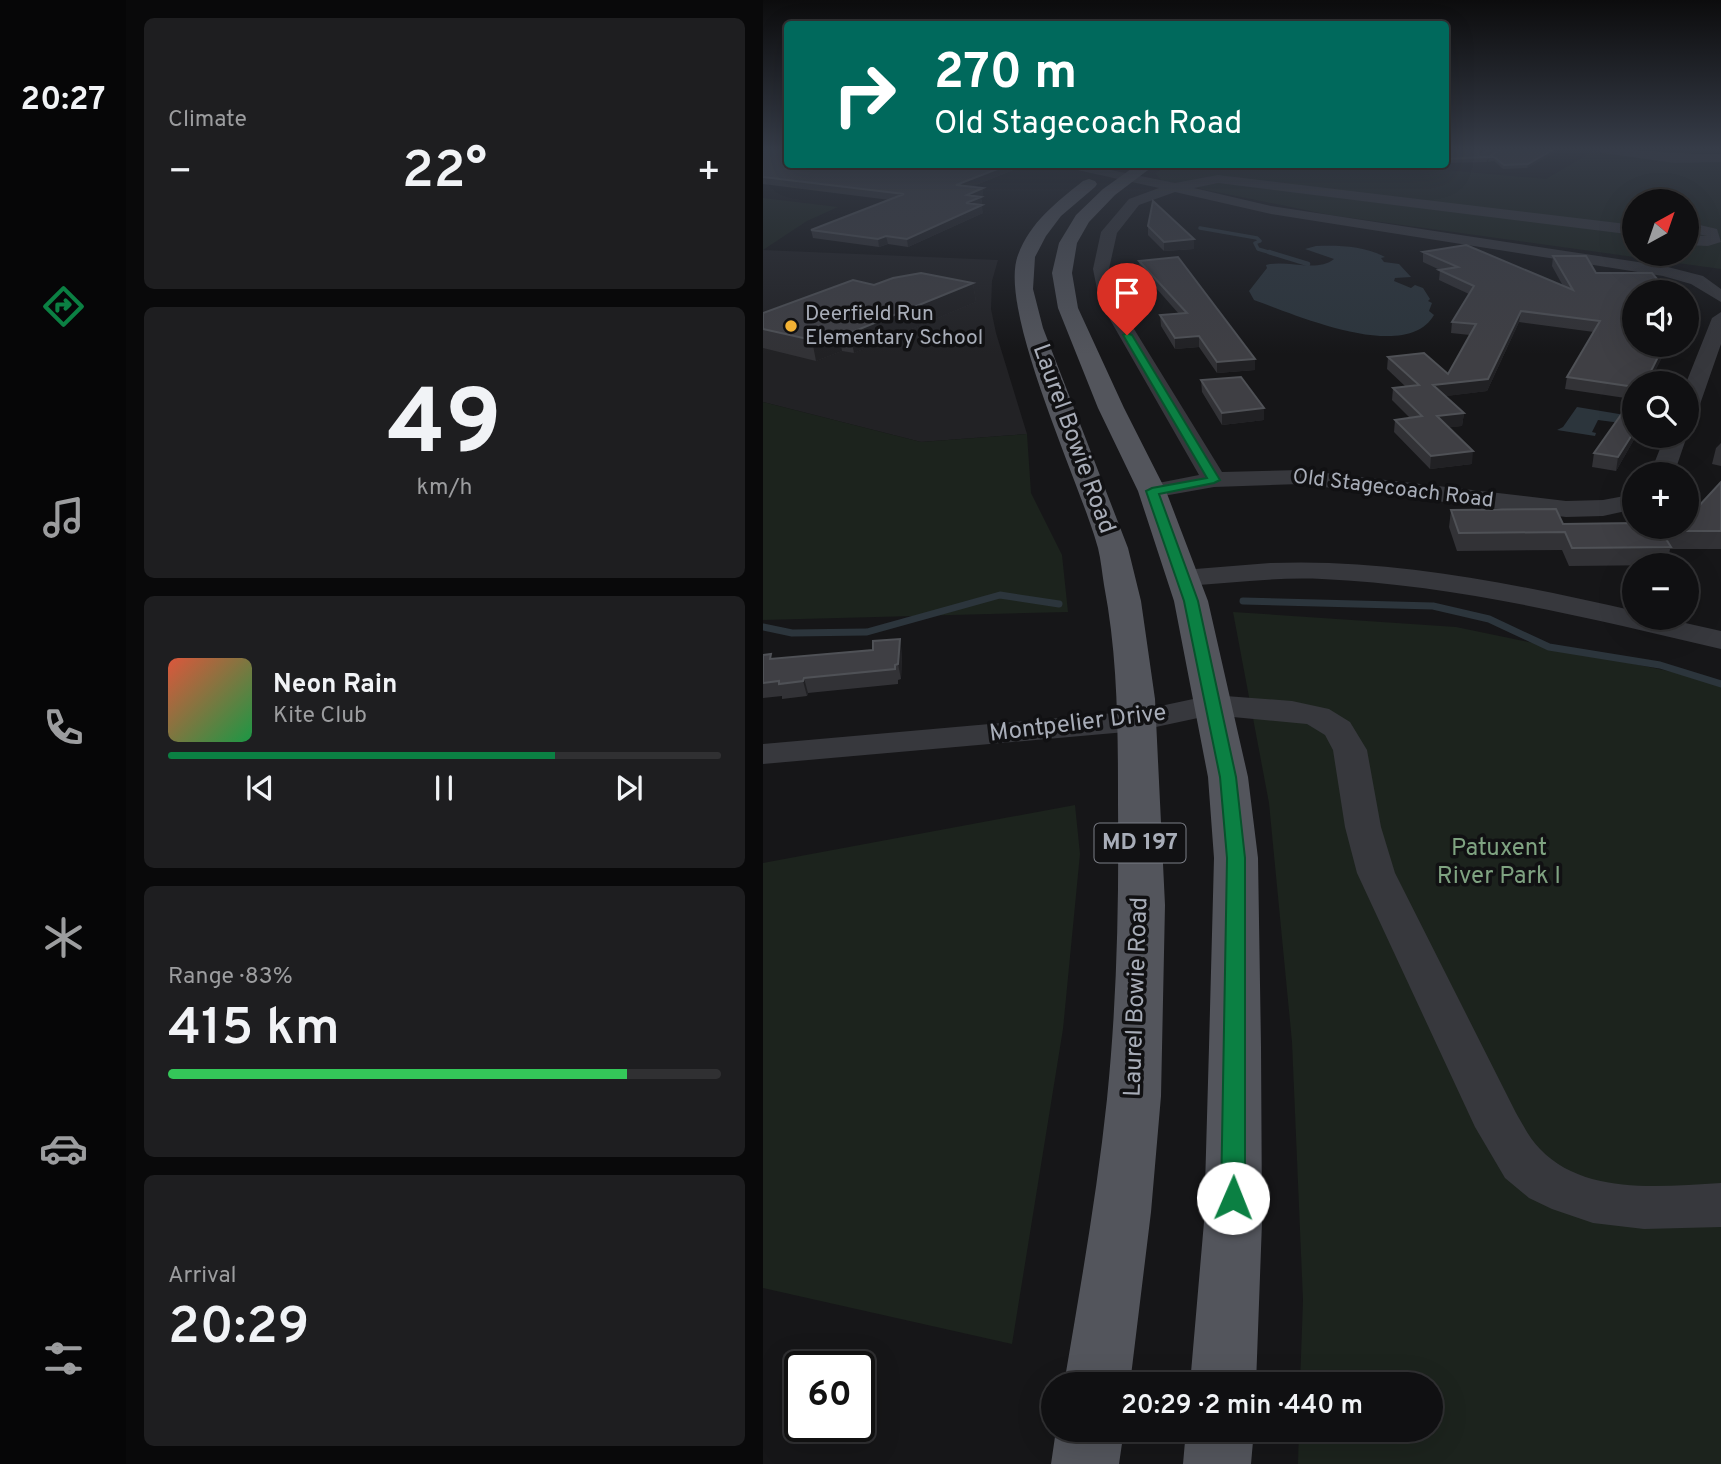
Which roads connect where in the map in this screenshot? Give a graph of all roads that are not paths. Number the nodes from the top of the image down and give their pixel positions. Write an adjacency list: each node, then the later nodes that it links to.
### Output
1 (1051, 217): 13 (main road, Laurel Bowie Road / MD 197)
2 (1085, 217): 11 (main road, Laurel Bowie Road / MD 197)
3 (1119, 217): 14 (street)
4 (1318, 217): 9 (street)
5 (1529, 217): 6 (street)
6 (1622, 228)
7 (1699, 229): 8 (street)
8 (1699, 241)
9 (1721, 297)
10 (1721, 318): 12 (street)
11 (1085, 348): 13 (main road); 15 (main road, Laurel Bowie Road / MD 197)
12 (1699, 378)
13 (1062, 412): 20 (main road, Laurel Bowie Road / MD 197)
14 (1214, 480): 15 (street, Old Stagecoach Road); 16 (street, Old Stagecoach Road)
15 (1152, 491): 17 (main road, Laurel Bowie Road / MD 197)
16 (1622, 504)
17 (1183, 578): 18 (street); 19 (main road, Laurel Bowie Road / MD 197)
18 (1721, 640)
19 (1212, 705): 20 (street, Montpelier Drive); 22 (street, Montpelier Drive); 24 (main road, Laurel Bowie Road / MD 197)
20 (1137, 721): 21 (street, Montpelier Drive); 23 (main road, Laurel Bowie Road / MD 197)
21 (763, 754)
22 (1721, 1205)
23 (1099, 1372)
24 (1224, 1372)
25 (1088, 1442): 27 (main road)
26 (1219, 1442): 28 (main road)
27 (1085, 1464)
28 (1217, 1464)

